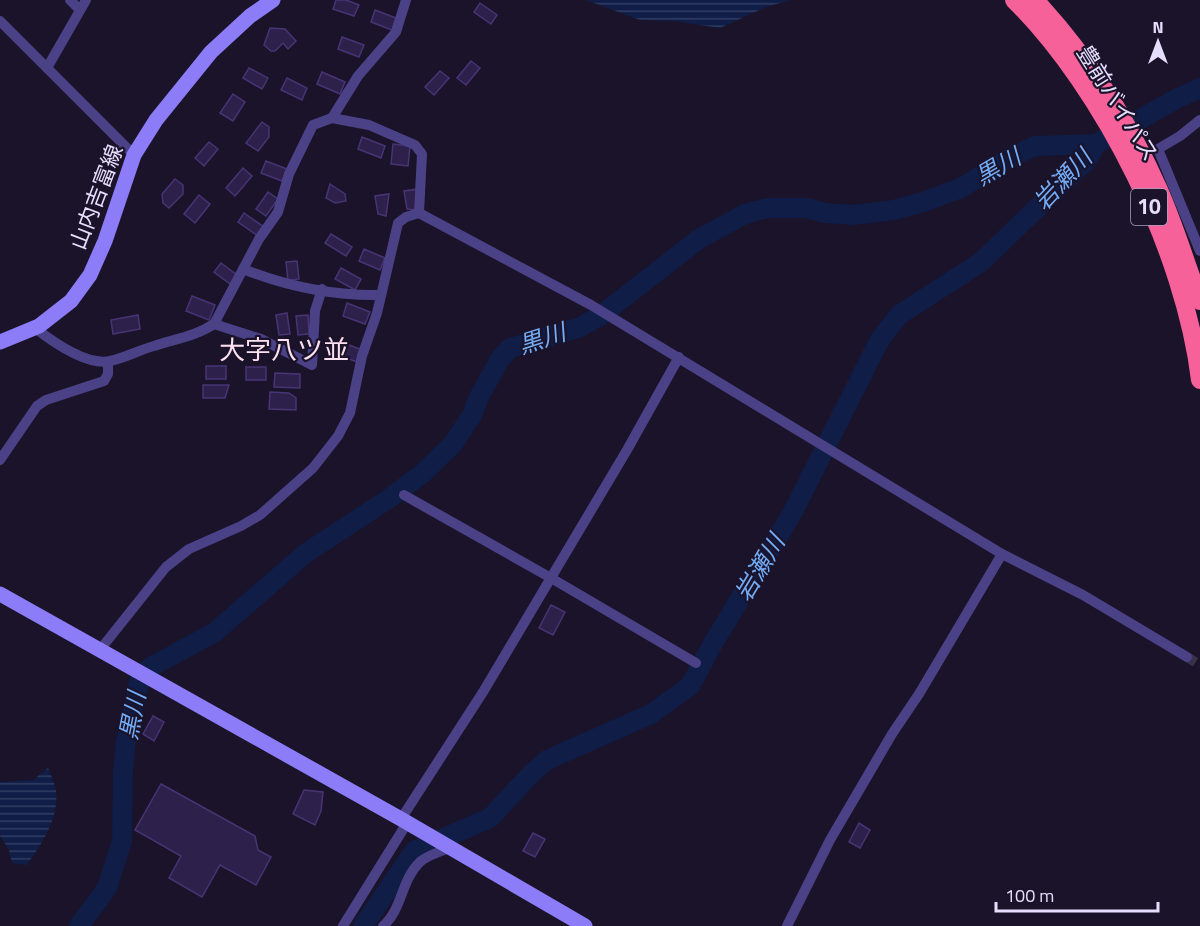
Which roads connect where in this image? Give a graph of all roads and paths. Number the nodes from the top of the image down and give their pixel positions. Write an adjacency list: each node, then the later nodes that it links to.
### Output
1 (70, 0): 7 (street)
2 (86, 0): 7 (street)
3 (273, 0): 13 (street, 山内吉富線)
4 (406, 0): 11 (street)
5 (1014, 0): 10 (highway, 豊前バイパス / 10)
6 (1035, 0): 10 (highway, 豊前バイパス / 10)
7 (79, 9): 9 (street)
8 (0, 21): 9 (street)
9 (47, 68): 13 (street)
10 (1104, 104): 19 (highway, 豊前バイパス / 10)
11 (332, 118): 14 (street); 16 (street)
12 (1200, 120): 15 (street)
13 (134, 155): 21 (street, 山内吉富線)
14 (419, 213): 18 (street); 23 (street)
15 (1200, 251)
16 (243, 269): 17 (street); 20 (street)
17 (322, 289): 18 (street); 20 (street)
18 (381, 295): 31 (street)
19 (1194, 306): 25 (highway, 豊前バイパス / 10)
20 (214, 324): 24 (street)
21 (35, 328): 22 (street, 山内吉富線); 24 (street)
22 (0, 342)
23 (679, 357): 28 (street); 29 (street)
24 (108, 362): 26 (street)
25 (1200, 380)
26 (0, 460)
27 (404, 495): 29 (street)
28 (1002, 554): 32 (street); 39 (street)
29 (551, 578): 33 (street); 34 (street)
30 (0, 594): 31 (street)
31 (99, 651): 34 (street)
32 (1187, 657)
33 (696, 663)
34 (404, 821): 35 (street); 36 (street)
35 (445, 846): 37 (street); 38 (street)
36 (343, 926)
37 (383, 926)
38 (585, 926)
39 (787, 926)

